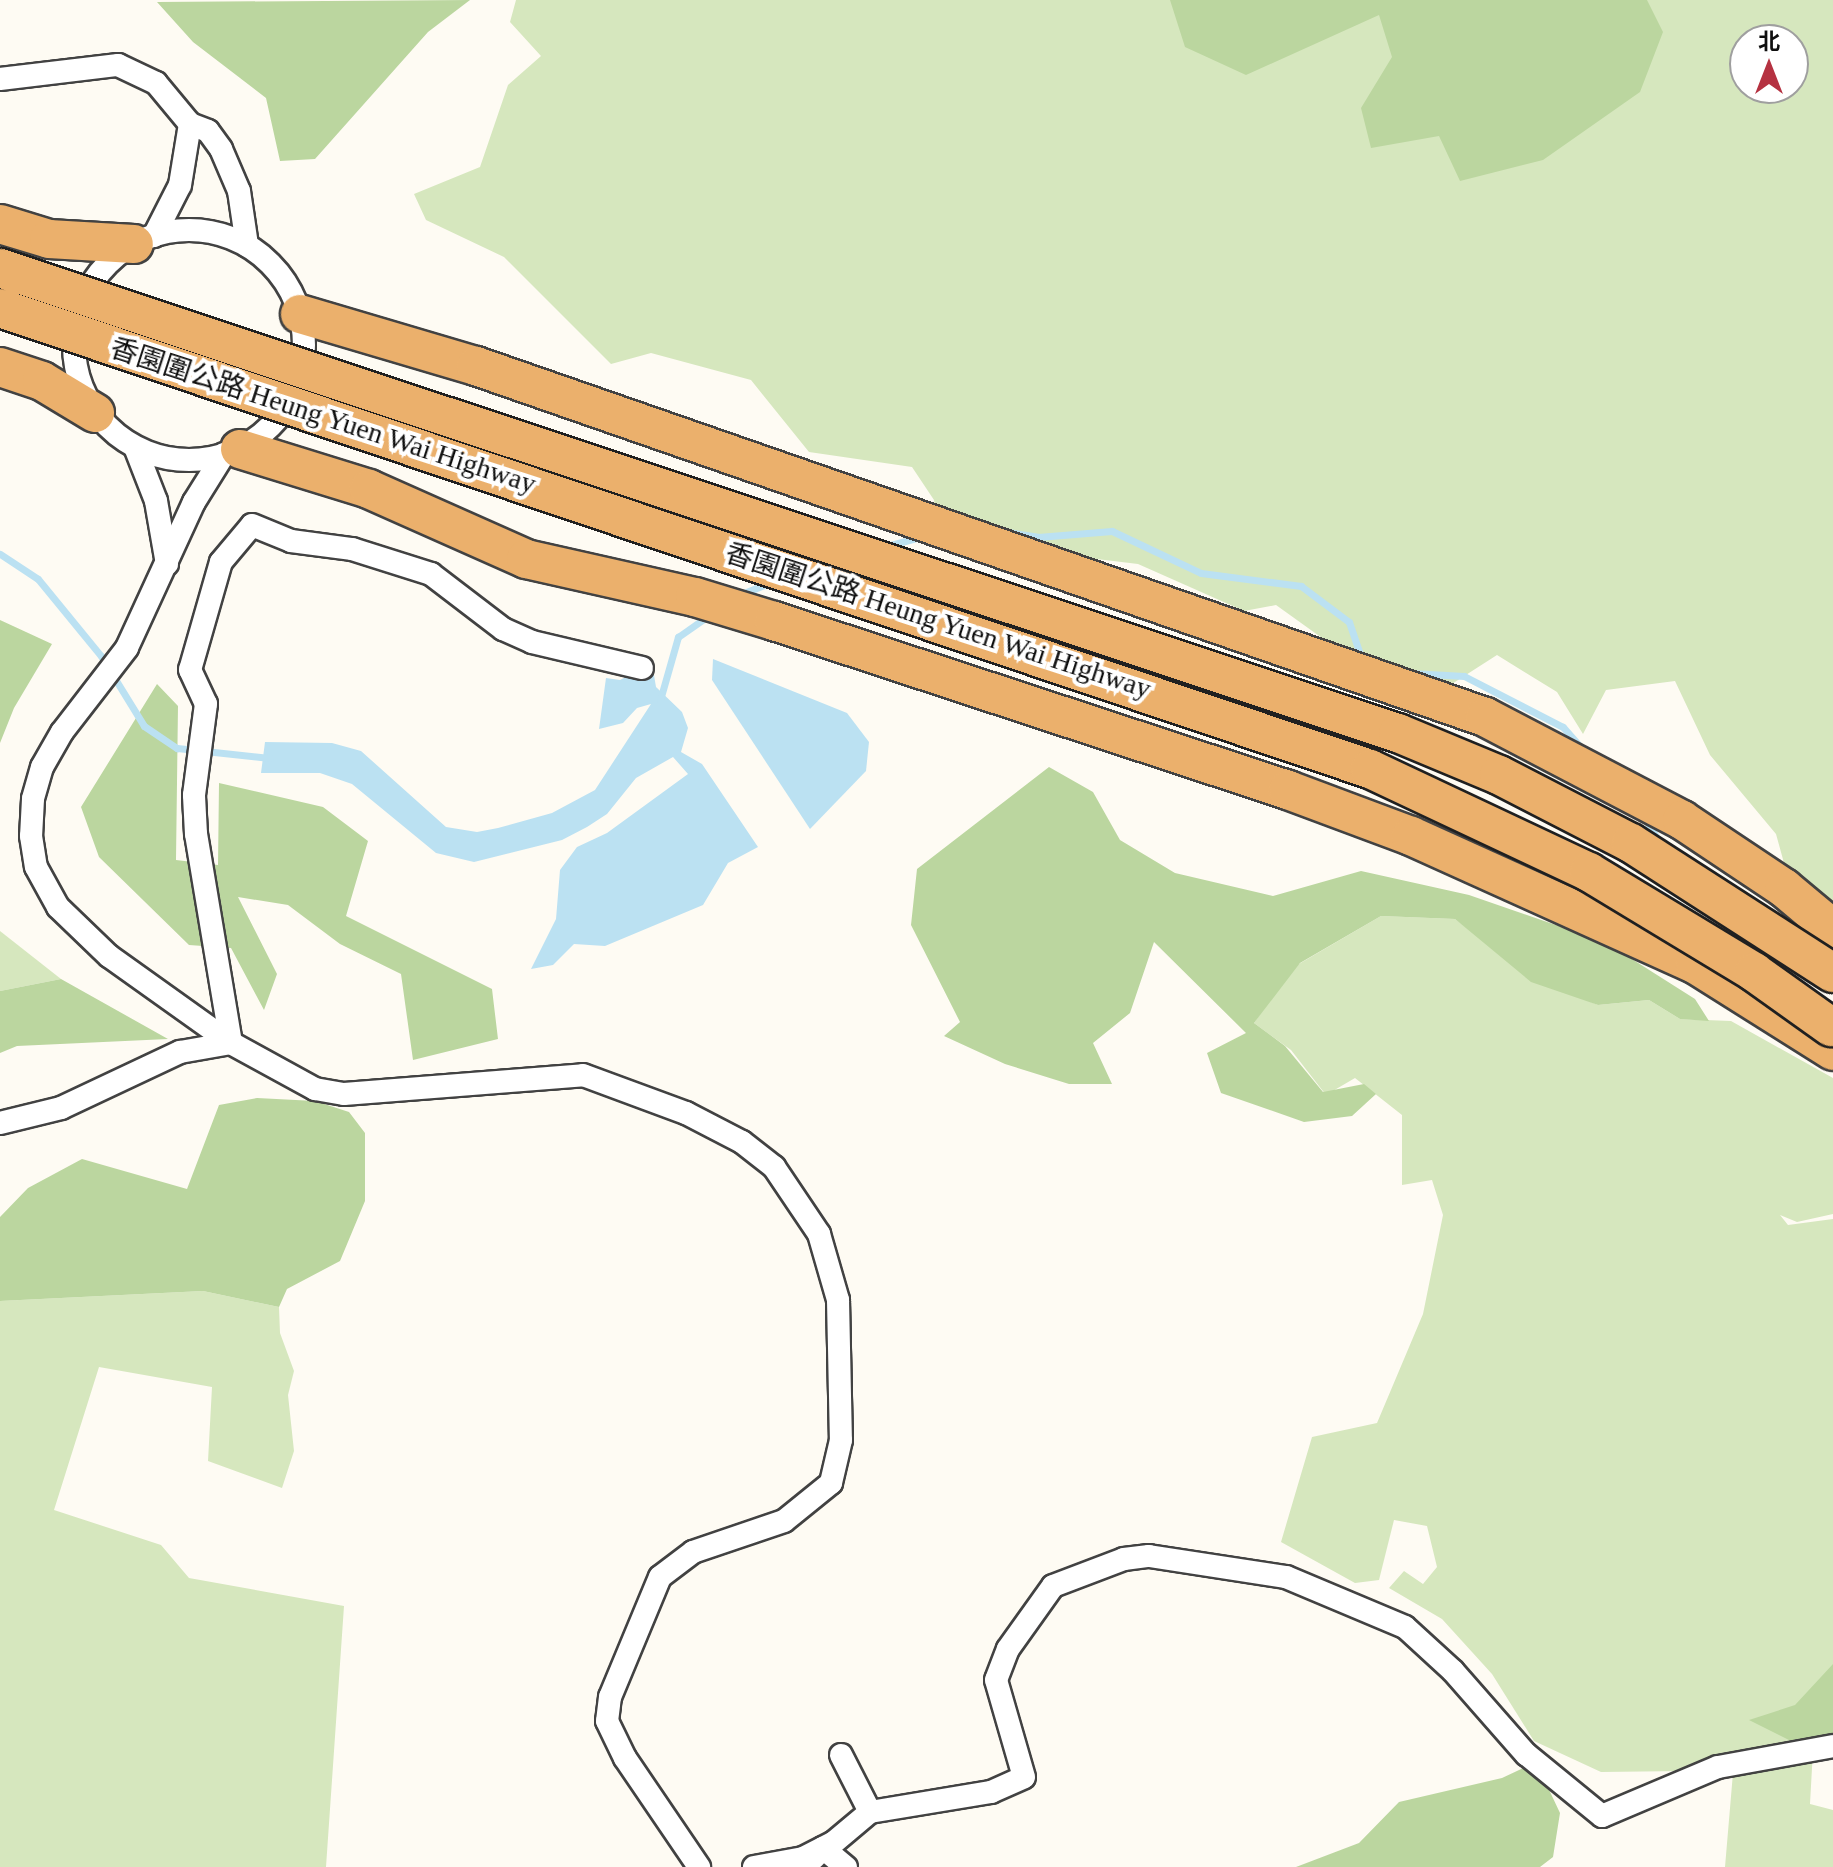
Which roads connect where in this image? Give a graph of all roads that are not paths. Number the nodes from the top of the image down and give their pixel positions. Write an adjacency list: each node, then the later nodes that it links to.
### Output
1 (0, 79): 2 (street)
2 (190, 124): 4 (street); 5 (street)
3 (0, 224): 4 (highway)
4 (144, 240): 5 (street); 10 (street)
5 (247, 245): 8 (street)
6 (0, 268): 16 (highway, 香園圍公路 Heung Yuen Wai Highway, bridge)
7 (0, 308): 17 (highway, 香園圍公路 Heung Yuen Wai Highway, bridge)
8 (300, 314): 12 (street); 15 (highway)
9 (0, 367): 10 (highway)
10 (95, 413): 11 (street)
11 (135, 447): 12 (street); 13 (street)
12 (232, 452): 13 (street); 17 (highway)
13 (167, 564): 18 (street)
14 (642, 668): 18 (street)
15 (1833, 929)
16 (1833, 973)
17 (1830, 1037)
18 (231, 1043): 19 (street); 24 (street)
19 (0, 1123)
20 (1833, 1746): 22 (street)
21 (841, 1755): 22 (street)
22 (870, 1812): 23 (street)
23 (823, 1848): 25 (street); 26 (street); 27 (street)
24 (699, 1867)
25 (754, 1867)
26 (806, 1867)
27 (846, 1867)

